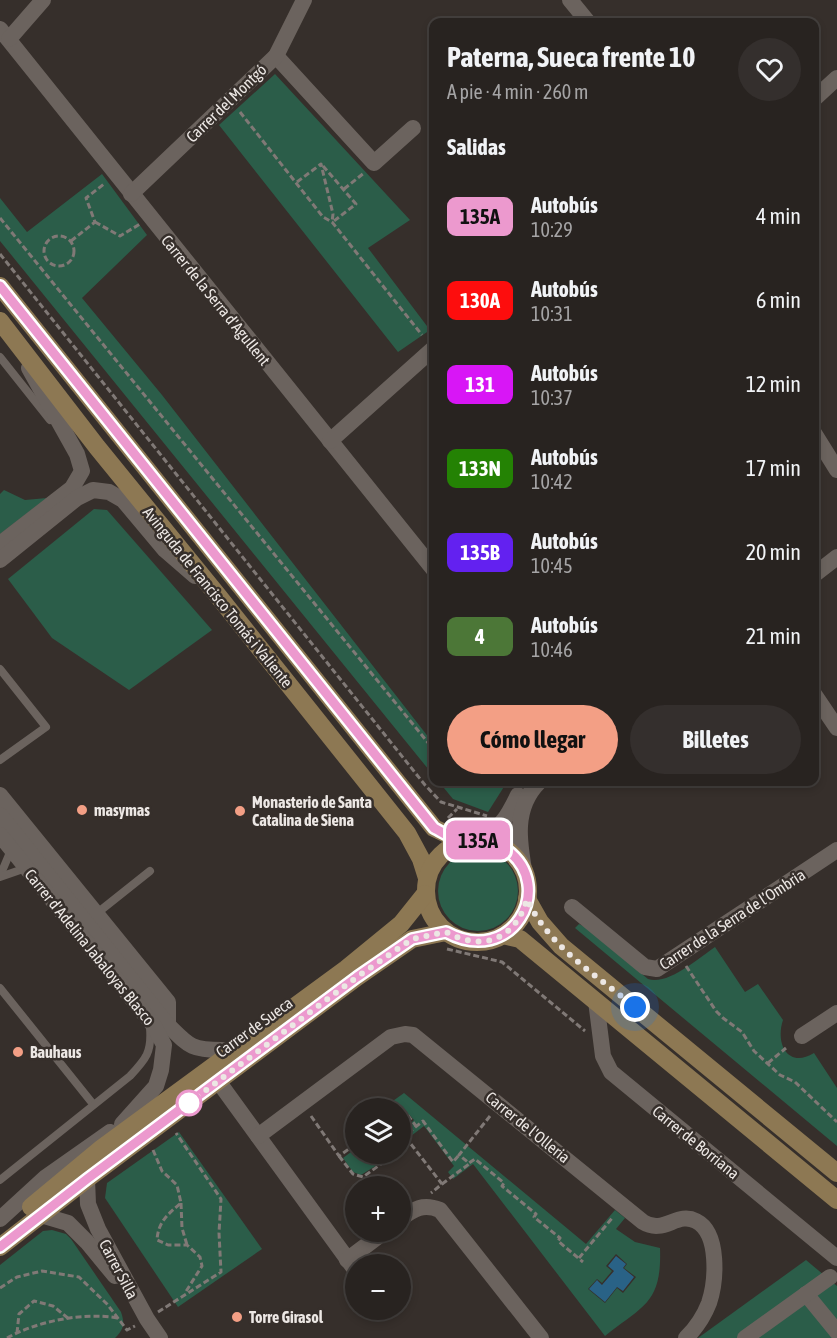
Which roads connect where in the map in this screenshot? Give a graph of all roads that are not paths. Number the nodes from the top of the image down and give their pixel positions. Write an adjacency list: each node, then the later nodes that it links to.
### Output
1 (43, 0): 5 (street)
2 (304, 0): 6 (street, Carrer del Montgó)
3 (570, 0): 4 (street)
4 (585, 18)
5 (4, 34): 10 (street, Carrer de la Serra d'Agullent)
6 (276, 56): 9 (street); 10 (street, Carrer del Montgó)
7 (837, 78): 8 (street)
8 (819, 94)
9 (413, 128)
10 (131, 194): 15 (street, Carrer de la Serra d'Agullent)
11 (0, 286): 34 (main road, Avinguda de Francisco Tomás i Valiente)
12 (4, 326): 17 (street); 24 (main road, Avinguda de Francisco Tomás i Valiente)
13 (429, 352): 15 (street)
14 (0, 357): 17 (lane)
15 (330, 441): 22 (street, Carrer de la Serra d'Agullent)
16 (819, 441): 18 (street)
17 (77, 454): 19 (street)
18 (837, 470)
19 (0, 544)
20 (835, 559): 23 (street)
21 (0, 560): 24 (street)
22 (429, 564)
23 (819, 571)
24 (219, 597): 41 (main road, Avinguda de Francisco Tomás i Valiente)
25 (0, 669): 28 (lane)
26 (819, 701): 27 (street)
27 (837, 728)
28 (0, 760)
29 (524, 786): 34 (street)
30 (536, 786): 39 (street)
31 (0, 795): 44 (street, Carrer d'Adelina Jabaloyas Blasco)
32 (0, 815): 52 (street, Carrer d'Adelina Jabaloyas Blasco)
33 (0, 835): 35 (street, Carrer d'Adelina Jabaloyas Blasco)
34 (469, 841): 39 (main road); 41 (main road)
35 (12, 849): 37 (street, Carrer d'Adelina Jabaloyas Blasco); 40 (lane)
36 (837, 850): 43 (street, Carrer de la Serra de l’Ombria)
37 (26, 868): 40 (lane); 51 (street, Carrer d'Adelina Jabaloyas Blasco)
38 (150, 871): 44 (lane)
39 (525, 875): 42 (main road)
40 (0, 877)
41 (426, 886): 45 (main road, Carrer de Sueca); 47 (main road)
42 (527, 899): 46 (main road); 60 (main road)
43 (572, 907)
44 (96, 914): 52 (street, Carrer d'Adelina Jabaloyas Blasco)
45 (388, 934): 54 (street, Carrer de Sueca); 67 (main road, Carrer de Sueca)
46 (503, 935): 47 (main road); 49 (main road)
47 (443, 940): 55 (main road, Carrer de Sueca)
48 (0, 988): 57 (lane)
49 (596, 1001): 63 (main road); 72 (street, Carrer de Borriana)
50 (837, 1012): 53 (street)
51 (150, 1021): 56 (street, Carrer d'Adelina Jabaloyas Blasco); 57 (lane)
52 (168, 1025): 54 (street, Carrer d'Adelina Jabaloyas Blasco)
53 (802, 1036)
54 (222, 1050): 58 (street, Carrer de Sueca)
55 (218, 1081): 59 (street); 61 (main road, Carrer de Sueca)
56 (146, 1097): 58 (street, Carrer de Sueca)
57 (93, 1104): 62 (lane)
58 (122, 1124): 66 (street, Carrer de Sueca)
59 (258, 1136): 71 (street); 79 (street, Carrer de l'Olleria)
60 (837, 1173)
61 (87, 1179): 65 (main road, Carrer de Sueca); 75 (street, Carrer Silla)
62 (0, 1180)
63 (837, 1200)
64 (411, 1211): 78 (street)
65 (41, 1215): 69 (main road, Carrer de Sueca); 75 (street, Carrer Silla)
66 (0, 1219)
67 (0, 1233)
68 (374, 1242): 70 (street)
69 (0, 1248)
70 (363, 1254)
71 (345, 1255)
72 (837, 1258)
73 (830, 1277): 74 (street)
74 (806, 1294): 76 (street); 80 (street)
75 (143, 1311): 77 (street)
76 (837, 1332)
77 (160, 1338)
78 (541, 1338)
79 (686, 1338)
80 (745, 1338)

